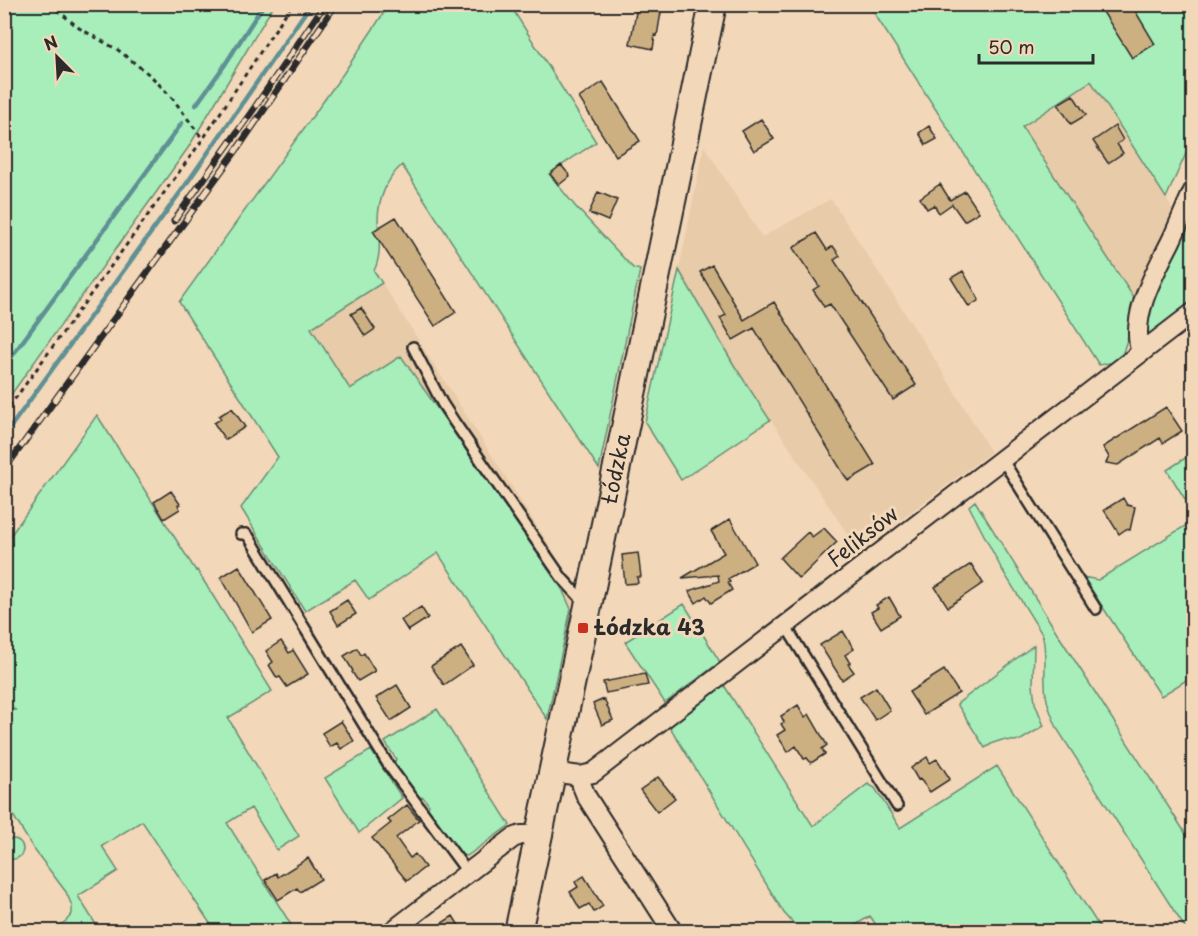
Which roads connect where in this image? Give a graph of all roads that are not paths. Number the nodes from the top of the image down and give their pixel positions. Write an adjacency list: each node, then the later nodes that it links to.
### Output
1 (713, 4): 8 (main road, Łódzka)
2 (1194, 189): 5 (street)
3 (1194, 312): 5 (street, Feliksów)
4 (413, 347): 8 (lane)
5 (1141, 353): 6 (street, Feliksów)
6 (1002, 459): 9 (lane); 10 (street, Feliksów)
7 (241, 534): 15 (lane)
8 (588, 606): 11 (main road, Łódzka)
9 (1096, 609)
10 (785, 625): 12 (street, Feliksów); 13 (lane)
11 (552, 772): 12 (street); 14 (main road, Łódzka)
12 (580, 776): 18 (street)
13 (897, 806)
14 (538, 835): 15 (street); 17 (main road, Łódzka)
15 (468, 873): 16 (street)
16 (392, 932)
17 (518, 932)
18 (673, 932)

